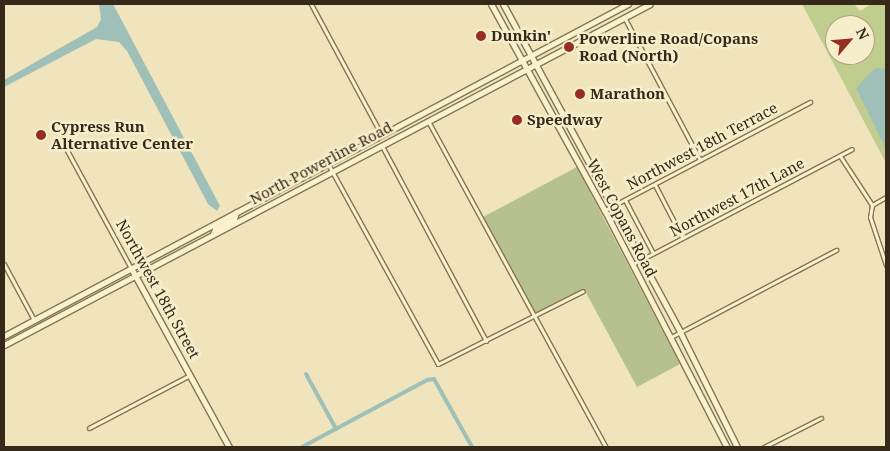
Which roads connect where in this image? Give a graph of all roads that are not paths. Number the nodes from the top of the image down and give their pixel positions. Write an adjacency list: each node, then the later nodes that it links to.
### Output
1 (312, 4): 15 (street)
2 (492, 4): 8 (main road, West Copans Road)
3 (503, 4): 7 (main road, West Copans Road)
4 (628, 4): 7 (main road, North Powerline Road)
5 (650, 4): 6 (main road, North Powerline Road)
6 (624, 17): 9 (main road, North Powerline Road); 20 (street)
7 (532, 55): 8 (main road, North Powerline Road); 9 (main road, West Copans Road)
8 (522, 59): 10 (main road, West Copans Road); 12 (main road, North Powerline Road)
9 (537, 64): 10 (main road, North Powerline Road); 27 (main road, West Copans Road)
10 (527, 68): 13 (main road, North Powerline Road); 28 (main road, West Copans Road)
11 (810, 102): 20 (street, Northwest 18th Terrace)
12 (424, 112): 14 (main road); 15 (main road, North Powerline Road)
13 (428, 121): 14 (main road, North Powerline Road); 42 (street)
14 (419, 126): 17 (main road, North Powerline Road)
15 (381, 134): 21 (main road, North Powerline Road)
16 (63, 143): 38 (street, Northwest 18th Street)
17 (382, 145): 22 (main road, North Powerline Road); 49 (street)
18 (852, 149): 19 (street, Northwest 17th Lane)
19 (840, 156): 26 (street); 31 (street, Northwest 17th Lane)
20 (700, 160): 23 (street, Northwest 18th Terrace)
21 (328, 163): 22 (street); 29 (main road, North Powerline Road)
22 (332, 171): 30 (main road, North Powerline Road); 49 (street)
23 (655, 185): 25 (street, Northwest 18th Terrace); 31 (street)
24 (886, 197): 26 (street)
25 (625, 200): 27 (street, Northwest 18th Terrace); 33 (street)
26 (872, 205): 37 (street)
27 (613, 206): 28 (street, Northwest 18th Terrace); 34 (main road, West Copans Road)
28 (605, 210): 36 (main road, West Copans Road)
29 (236, 212): 30 (main road); 38 (main road, North Powerline Road)
30 (212, 234): 39 (main road, North Powerline Road)
31 (682, 238): 33 (street, Northwest 17th Lane)
32 (836, 250): 45 (street)
33 (653, 253): 34 (street, Northwest 17th Lane)
34 (641, 259): 36 (street, Northwest 17th Lane); 45 (main road, West Copans Road)
35 (4, 264): 43 (street)
36 (633, 264): 48 (main road, West Copans Road)
37 (886, 266)
38 (131, 268): 39 (main road, Northwest 18th Street); 41 (main road, North Powerline Road)
39 (135, 275): 44 (main road, North Powerline Road); 51 (main road, Northwest 18th Street)
40 (583, 291): 42 (street)
41 (44, 315): 43 (main road, North Powerline Road); 44 (main road)
42 (534, 316): 49 (street); 55 (street)
43 (34, 320): 46 (main road); 47 (main road, North Powerline Road)
44 (37, 328): 46 (main road, North Powerline Road)
45 (680, 332): 48 (street); 57 (main road, West Copans Road)
46 (27, 333): 50 (main road, North Powerline Road)
47 (4, 336)
48 (671, 337): 56 (main road, West Copans Road)
49 (486, 341)
50 (4, 345)
51 (191, 375): 53 (street); 54 (main road, Northwest 18th Street)
52 (821, 418): 58 (street)
53 (89, 428)
54 (229, 447)
55 (606, 447)
56 (727, 447)
57 (737, 447)
58 (764, 447)

